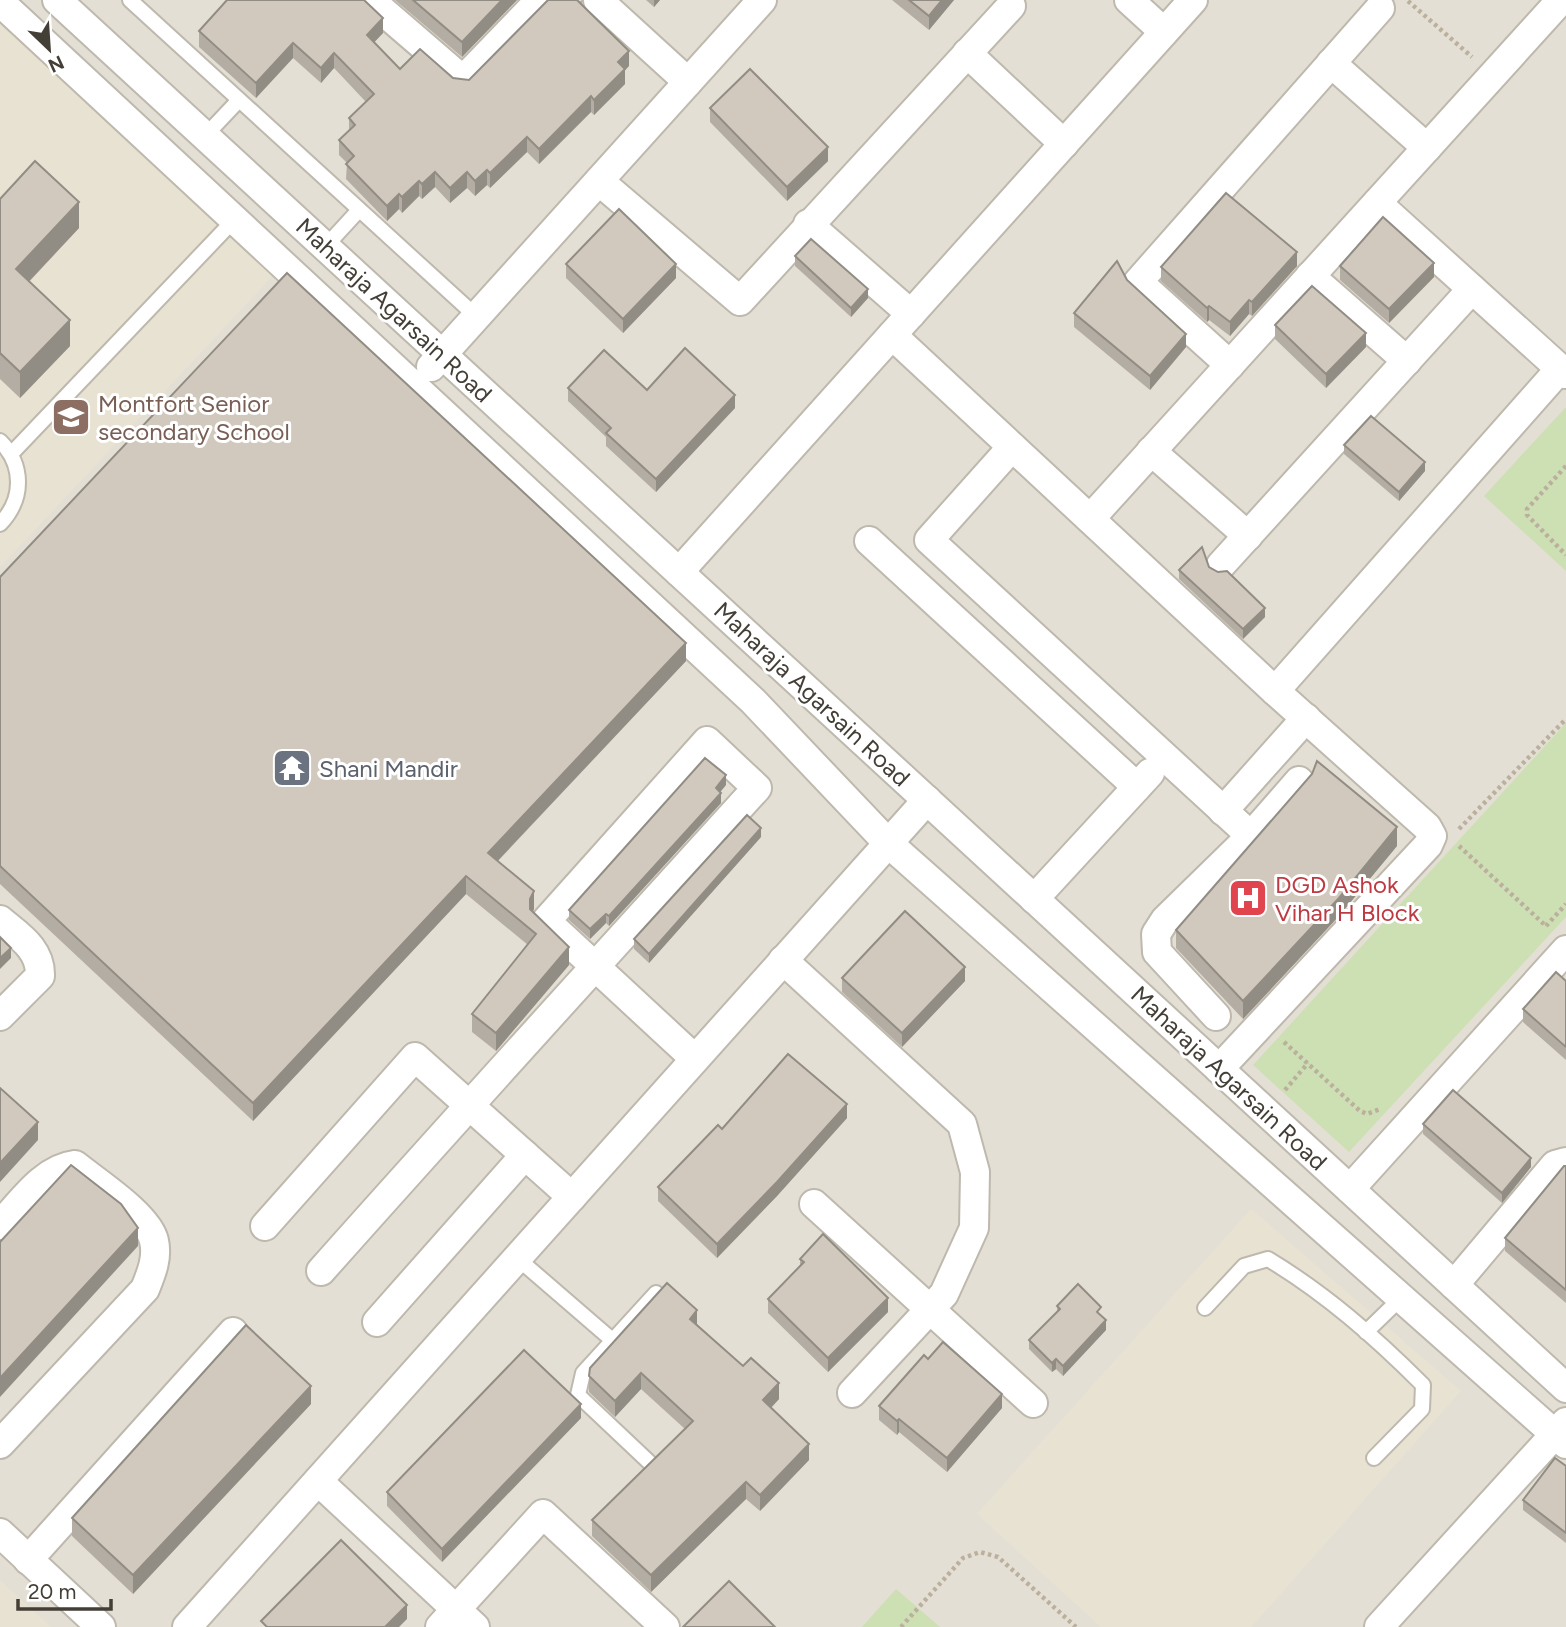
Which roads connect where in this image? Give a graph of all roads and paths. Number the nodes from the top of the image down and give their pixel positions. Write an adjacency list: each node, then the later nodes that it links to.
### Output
1 (130, 0): 19 (lane)
2 (370, 0): 3 (street)
3 (540, 0)
4 (598, 0): 18 (street)
5 (762, 0): 18 (street)
6 (1129, 0): 14 (street)
7 (1193, 0): 14 (street)
8 (1407, 0): 15 (path)
9 (1561, 0): 22 (street)
10 (0, 2): 26 (street)
11 (65, 2): 20 (street, Maharaja Agarsain Road)
12 (1011, 5): 16 (street)
13 (1380, 8): 17 (street)
14 (1164, 32): 21 (street)
15 (1481, 49)
16 (967, 53): 21 (street); 27 (street)
17 (1331, 63): 22 (street); 36 (street)
18 (688, 82): 23 (street)
19 (239, 100): 20 (lane); 25 (lane)
20 (205, 136): 28 (street, Maharaja Agarsain Road)
21 (1064, 144): 31 (street)
22 (1427, 148): 24 (street)
23 (599, 181): 27 (street); 32 (street)
24 (1377, 202): 29 (street); 30 (street)
25 (359, 210): 28 (lane); 32 (lane)
26 (235, 219): 38 (street); 42 (lane)
27 (808, 224): 31 (street)
28 (326, 247): 34 (street, Maharaja Agarsain Road)
29 (1310, 276): 35 (street); 36 (street)
30 (1472, 289): 35 (street); 37 (street)
31 (911, 314): 33 (street)
32 (477, 317): 34 (street)
33 (892, 335): 40 (street); 50 (street)
34 (442, 354): 38 (street); 50 (street, Maharaja Agarsain Road)
35 (1407, 361): 46 (street)
36 (1230, 365): 41 (street)
37 (1563, 371): 51 (street)
38 (415, 386): 60 (street)
39 (0, 441): 42 (lane)
40 (1012, 447): 44 (street); 54 (street)
41 (1151, 451): 44 (street); 46 (street)
42 (12, 453): 45 (lane)
43 (1566, 466): 48 (path)
44 (1090, 519): 51 (street)
45 (0, 524)
46 (1248, 536): 49 (street)
47 (869, 541): 56 (street)
48 (1566, 555)
49 (1221, 565)
50 (679, 572): 57 (street, Maharaja Agarsain Road)
51 (1275, 691): 52 (street)
52 (1306, 718): 58 (street); 73 (street)
53 (1566, 719): 64 (path)
54 (1163, 758): 56 (street); 58 (street)
55 (1299, 781): 59 (street)
56 (1137, 787): 61 (street)
57 (926, 800): 60 (street); 61 (street, Maharaja Agarsain Road)
58 (1223, 811): 59 (street)
59 (1251, 836): 70 (street)
60 (888, 843): 67 (street); 87 (street)
61 (1034, 899): 73 (street, Maharaja Agarsain Road)
62 (1566, 904): 64 (path)
63 (0, 920): 69 (street)
64 (1546, 926): 65 (path)
65 (1536, 937)
66 (1566, 950): 78 (street)
67 (783, 960): 71 (street); 89 (street)
68 (595, 967): 68 (street); 71 (street); 75 (street)
69 (0, 1016)
70 (1216, 1016)
71 (695, 1059): 79 (street)
72 (1308, 1063): 74 (path)
73 (1219, 1069): 78 (street, Maharaja Agarsain Road)
74 (1389, 1099)
75 (470, 1104): 76 (street); 82 (street); 84 (street)
76 (525, 1155): 79 (street); 90 (street)
77 (1566, 1162): 85 (street)
78 (1350, 1189): 85 (street, Maharaja Agarsain Road)
79 (572, 1197): 83 (street)
80 (814, 1204): 89 (street)
81 (0, 1225): 98 (street)
82 (265, 1226)
83 (516, 1257): 93 (lane); 101 (street)
84 (321, 1272)
85 (1454, 1285): 94 (street, Maharaja Agarsain Road)
86 (656, 1293): 93 (lane)
87 (1401, 1298): 92 (lane); 97 (street)
88 (1205, 1308): 92 (lane)
89 (930, 1309): 95 (street); 96 (street)
90 (377, 1322)
91 (233, 1332): 103 (street)
92 (1366, 1332): 99 (lane)
93 (611, 1339): 100 (lane)
94 (1566, 1388)
95 (852, 1393)
96 (1033, 1403)
97 (1562, 1433): 110 (street)
98 (0, 1444)
99 (1374, 1458)
100 (650, 1463)
101 (318, 1481): 104 (street); 105 (street)
102 (0, 1532): 103 (street)
103 (28, 1560): 106 (street)
104 (457, 1621): 107 (street)
105 (202, 1622)
106 (102, 1627)
107 (665, 1627)
108 (901, 1627): 109 (path)
109 (1076, 1627)
110 (1379, 1627)

